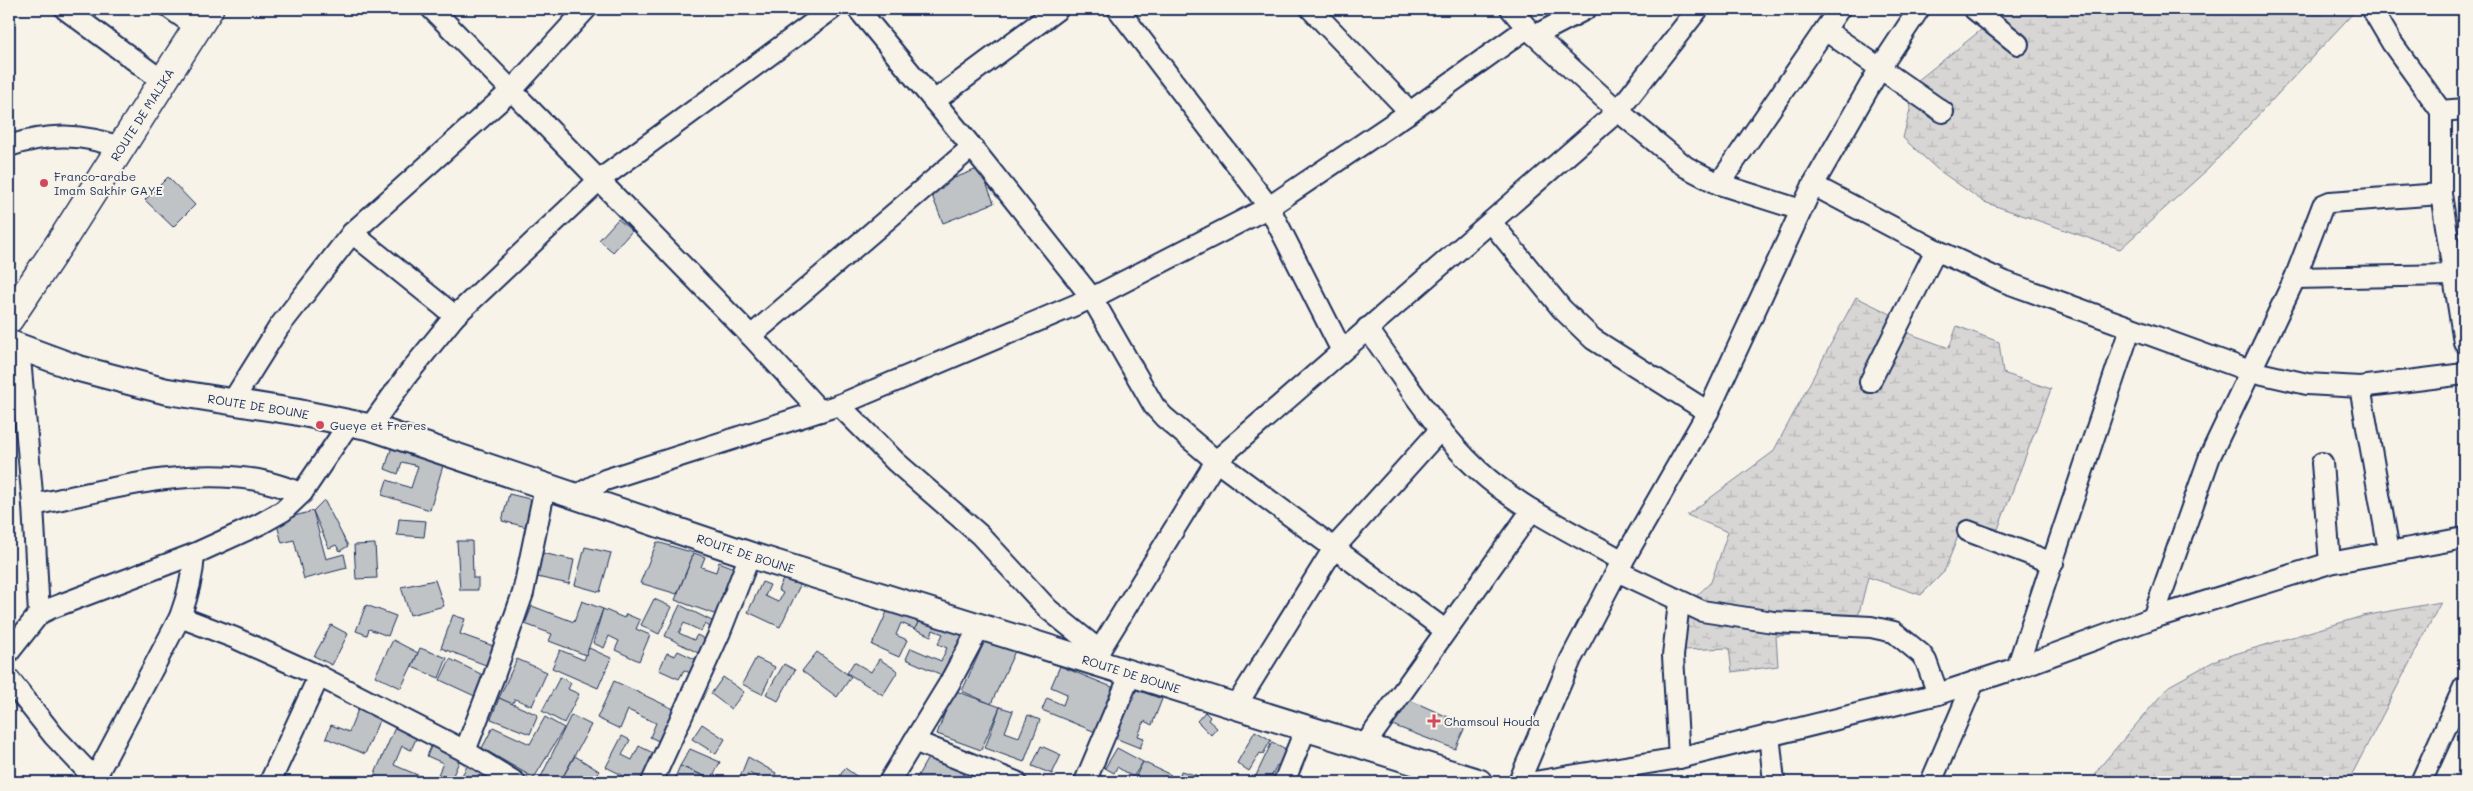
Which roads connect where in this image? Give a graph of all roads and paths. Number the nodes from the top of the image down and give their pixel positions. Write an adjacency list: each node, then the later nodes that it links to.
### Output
1 (65, 9): 22 (street)
2 (171, 9): 17 (street)
3 (432, 9): 23 (street)
4 (586, 9): 23 (street)
5 (832, 9): 33 (street)
6 (858, 9): 24 (street)
7 (1058, 9): 24 (street)
8 (1118, 9): 37 (street)
9 (1311, 9): 28 (street)
10 (1511, 9): 19 (street)
11 (1583, 9): 19 (street)
12 (1698, 9): 27 (street)
13 (1839, 9): 18 (street)
14 (1919, 9): 21 (street)
15 (1974, 9): 20 (street)
16 (2372, 9): 26 (street)
17 (203, 18): 22 (main road, ROUTE DE MALIKA)
18 (1825, 30): 21 (street); 34 (street)
19 (1532, 32): 27 (street); 28 (street)
20 (2018, 44)
21 (1880, 68): 29 (street); 35 (street)
22 (164, 82): 32 (main road, ROUTE DE MALIKA)
23 (512, 90): 33 (street); 40 (street)
24 (934, 101): 31 (street)
25 (2464, 109): 26 (street)
26 (2441, 110): 36 (street)
27 (1618, 111): 34 (street); 39 (street)
28 (1410, 112): 37 (street)
29 (1942, 112)
30 (9, 146): 32 (street)
31 (972, 147): 44 (street); 49 (street)
32 (121, 148): 46 (main road, ROUTE DE MALIKA)
33 (598, 181): 45 (street); 49 (street)
34 (1719, 184): 38 (street)
35 (1813, 185): 38 (street); 41 (street)
36 (2442, 194): 42 (street); 43 (street)
37 (1269, 207): 44 (street); 52 (street)
38 (1801, 210): 59 (street)
39 (1491, 222): 47 (street); 59 (street)
40 (352, 233): 45 (street); 57 (street)
41 (1936, 250): 48 (street); 55 (street)
42 (2456, 263): 43 (street); 50 (street)
43 (2295, 278): 53 (street)
44 (1092, 298): 58 (street); 62 (street)
45 (455, 316): 60 (street)
46 (9, 319)
47 (1367, 328): 52 (street); 61 (street)
48 (2130, 329): 53 (street); 75 (street)
49 (751, 336): 58 (street)
50 (2464, 342)
51 (14, 345): 57 (street, ROUTE DE BOUNE); 67 (street)
52 (1342, 351): 62 (street)
53 (2250, 371): 56 (street); 81 (street)
54 (2464, 374): 56 (street)
55 (1870, 382)
56 (2360, 387): 72 (street)
57 (232, 402): 60 (street, ROUTE DE BOUNE)
58 (829, 408): 66 (street); 85 (street)
59 (1708, 412): 77 (street)
60 (360, 424): 64 (street, ROUTE DE BOUNE); 65 (street)
61 (1441, 429): 68 (street); 71 (street)
62 (1216, 461): 71 (street); 85 (street)
63 (2322, 463): 76 (street)
64 (545, 487): 66 (street, ROUTE DE BOUNE); 98 (street)
65 (302, 493): 67 (street); 73 (street)
66 (575, 496): 74 (street, ROUTE DE BOUNE)
67 (33, 505): 79 (street)
68 (1532, 510): 77 (street); 83 (street)
69 (1968, 531): 75 (street)
70 (2464, 538): 72 (street)
71 (1334, 548): 83 (street); 93 (street)
72 (2389, 550): 76 (street)
73 (194, 554): 79 (street); 80 (street)
74 (750, 555): 82 (street, ROUTE DE BOUNE); 104 (street)
75 (2053, 562): 86 (street)
76 (2330, 563): 81 (street)
77 (1620, 566): 78 (street); 110 (street)
78 (1679, 602): 92 (street); 99 (street)
79 (39, 614): 84 (street)
80 (180, 616): 88 (street); 101 (street)
81 (2153, 618): 86 (street)
82 (980, 626): 85 (street, ROUTE DE BOUNE); 96 (street)
83 (1445, 630): 97 (street)
84 (9, 652)
85 (1097, 656): 87 (street, ROUTE DE BOUNE)
86 (2018, 668): 90 (street)
87 (1131, 673): 93 (street, ROUTE DE BOUNE); 107 (street)
88 (319, 676): 98 (street); 102 (street)
89 (9, 679): 101 (street)
90 (1974, 682): 92 (street); 113 (street)
91 (2464, 687): 114 (street)
92 (1938, 694): 95 (street)
93 (1236, 706): 94 (street, ROUTE DE BOUNE)
94 (1306, 728): 97 (street, ROUTE DE BOUNE); 108 (street)
95 (1769, 734): 99 (street); 112 (street)
96 (914, 740): 105 (street); 106 (street)
97 (1364, 746): 100 (street, ROUTE DE BOUNE)
98 (465, 751): 103 (street)
99 (1679, 758): 111 (street)
100 (1440, 776): 109 (street, ROUTE DE BOUNE)
101 (96, 781)
102 (270, 782)
103 (515, 782)
104 (652, 782)
105 (888, 782)
106 (1016, 782)
107 (1085, 782)
108 (1284, 782)
109 (1479, 782)
110 (1519, 782)
111 (1534, 782)
112 (1774, 782)
113 (1931, 782)
114 (2421, 782)

